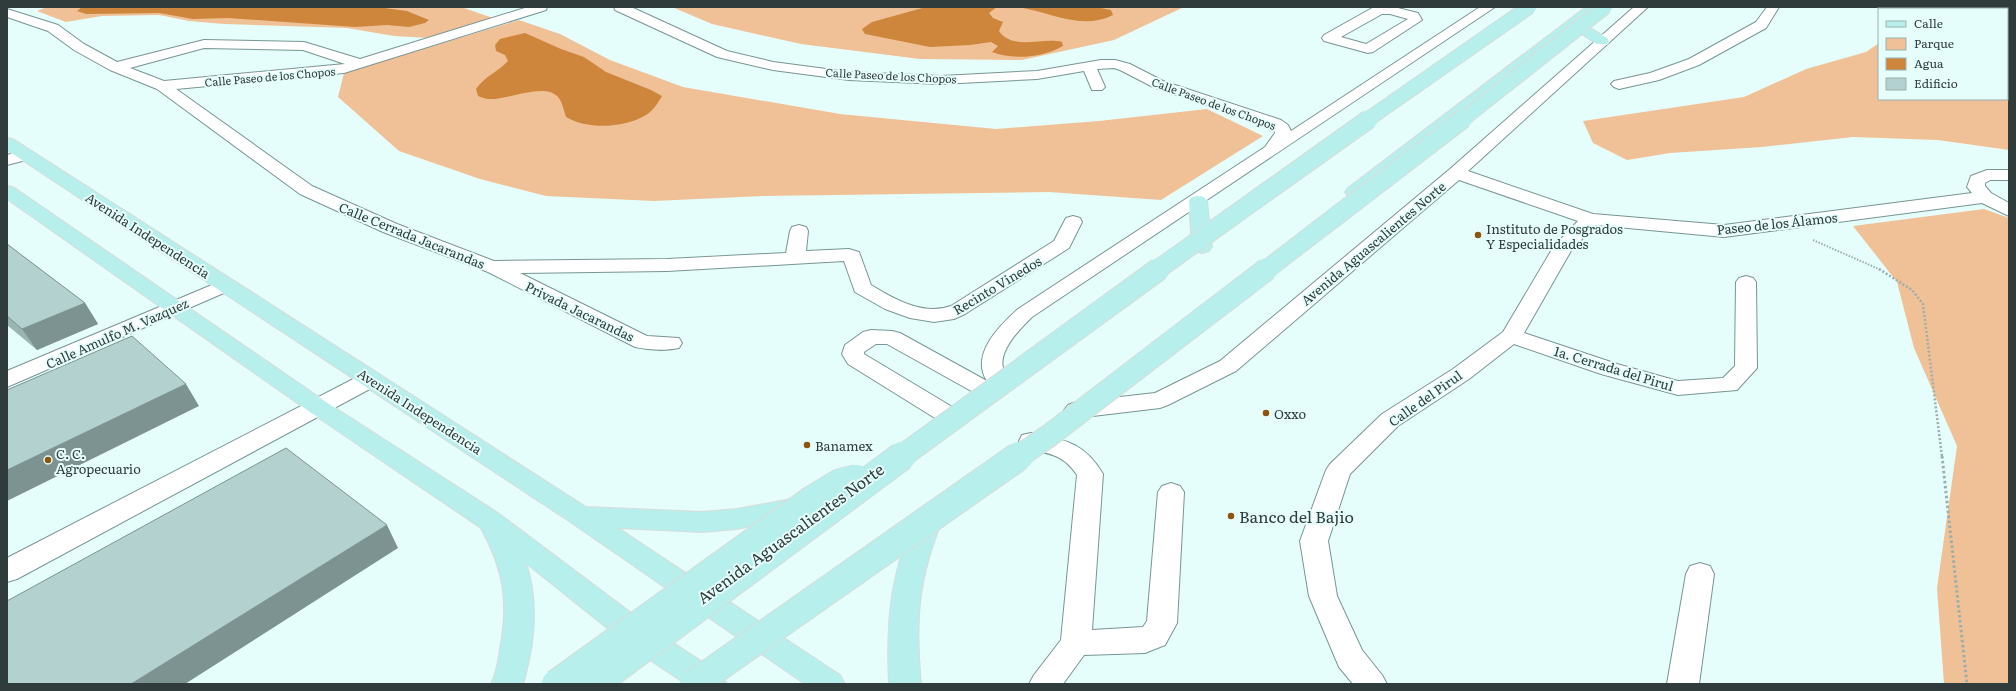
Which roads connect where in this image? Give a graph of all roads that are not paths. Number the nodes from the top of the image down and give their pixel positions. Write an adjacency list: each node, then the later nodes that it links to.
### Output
1 (541, 7): 16 (street, Calle Paseo de los Chopos)
2 (620, 7): 19 (street, Calle Paseo de los Chopos)
3 (1489, 7): 15 (street)
4 (1529, 7): 52 (main road, bridge)
5 (1534, 7): 37 (main road, Avenida Aguascalientes Norte)
6 (1594, 7): 11 (main road)
7 (1605, 7): 67 (main road, bridge)
8 (1642, 7): 14 (street, Avenida Aguascalientes Norte)
9 (1773, 7): 21 (street)
10 (7, 13): 18 (street, Calle Paseo de los Chopos)
11 (1573, 23): 14 (main road); 49 (main road)
12 (1353, 24): 13 (street); 13 (street); 13 (street)
13 (1393, 34): 15 (street)
14 (1602, 41): 29 (street, Avenida Aguascalientes Norte)
15 (1433, 44): 24 (street)
16 (360, 64): 18 (street); 20 (street, Calle Paseo de los Chopos)
17 (1089, 66): 19 (street, Calle Paseo de los Chopos); 23 (street); 26 (street, Calle Paseo de los Chopos)
18 (115, 67): 22 (street, Calle Paseo de los Chopos)
19 (1054, 72): 24 (street, Calle Paseo de los Chopos)
20 (223, 81): 22 (street, Calle Paseo de los Chopos); 25 (street)
21 (1619, 84)
22 (162, 86): 25 (street, Calle Cerrada Jacarandas)
23 (1097, 87)
24 (1352, 96): 26 (street)
25 (180, 99): 39 (street, Calle Cerrada Jacarandas)
26 (1272, 150): 32 (street)
27 (13, 153): 41 (main road, Avenida Independencia)
28 (2009, 175): 31 (street)
29 (1450, 177): 35 (street, Paseo de los Álamos); 49 (street, Avenida Aguascalientes Norte)
30 (7, 192): 42 (main road)
31 (1985, 197): 33 (street); 35 (street, Paseo de los Álamos)
32 (1198, 201): 37 (main road); 47 (street)
33 (2009, 210)
34 (1073, 222): 38 (street, Recinto Vinedos)
35 (1586, 223): 43 (street, Calle del Pirul)
36 (799, 230): 38 (street)
37 (1202, 247): 47 (main road, Avenida Aguascalientes Norte)
38 (795, 259): 39 (street, Calle Cerrada Jacarandas)
39 (492, 267): 44 (street, Privada Jacarandas)
40 (1746, 282): 43 (street, 1a. Cerrada del Pirul)
41 (226, 285): 42 (street, Calle Amulfo M. Vazquez); 45 (main road, Avenida Independencia)
42 (176, 307): 46 (street, Calle Amulfo M. Vazquez); 48 (main road)
43 (1511, 336): 73 (street, Calle del Pirul)
44 (671, 343)
45 (371, 379): 48 (street); 54 (main road, Avenida Independencia)
46 (7, 380)
47 (996, 388): 50 (main road, Avenida Aguascalientes Norte); 50 (street)
48 (318, 407): 56 (main road); 57 (street)
49 (1069, 411): 51 (main road)
50 (951, 417): 52 (main road, Avenida Aguascalientes Norte)
51 (1031, 441): 55 (main road); 61 (street)
52 (868, 478): 54 (main road); 59 (main road, Avenida Aguascalientes Norte); 64 (main road, bridge); 66 (main road, bridge)
53 (1171, 492): 61 (street)
54 (581, 516): 59 (main road, Avenida Independencia)
55 (931, 516): 62 (main road); 71 (main road)
56 (489, 520): 60 (main road); 63 (main road)
57 (7, 571)
58 (1700, 574): 74 (street)
59 (702, 598): 60 (main road, Avenida Aguascalientes Norte); 62 (main road, Avenida Independencia)
60 (643, 638): 65 (main road, Avenida Aguascalientes Norte); 68 (main road)
61 (1076, 643): 72 (street)
62 (771, 646): 69 (main road); 70 (main road, Avenida Independencia)
63 (507, 684)
64 (556, 684)
65 (578, 684)
66 (594, 684)
67 (694, 684)
68 (711, 684)
69 (716, 684)
70 (830, 684)
71 (905, 684)
72 (1045, 684)
73 (1371, 684)
74 (1683, 684)

